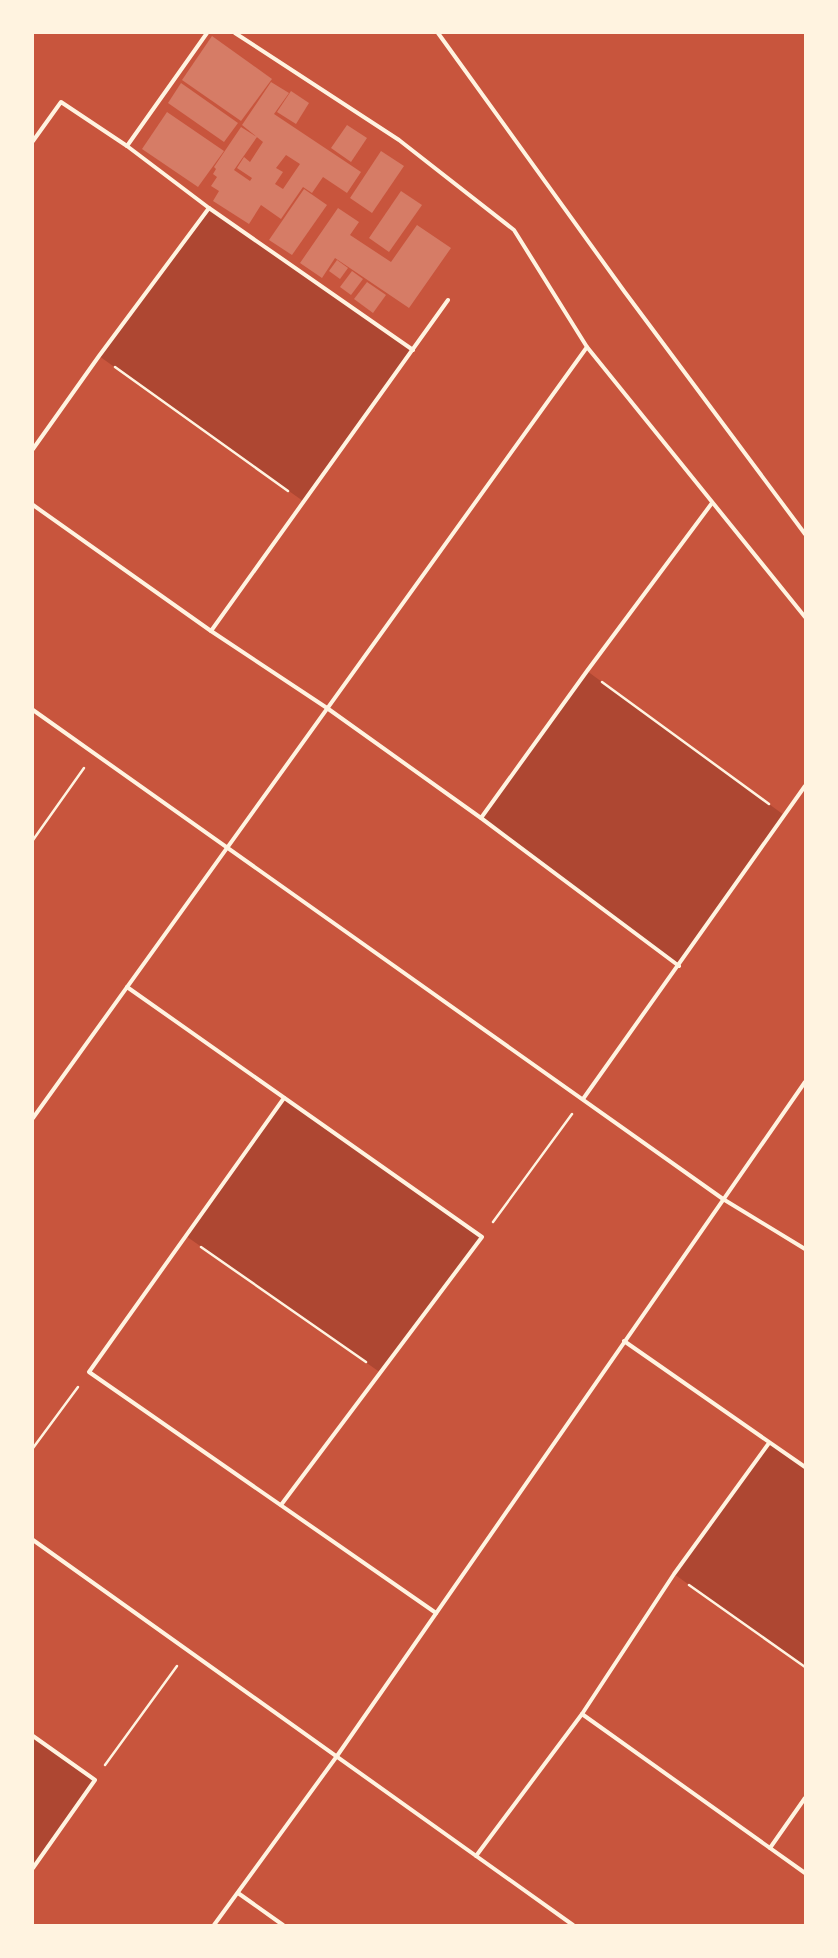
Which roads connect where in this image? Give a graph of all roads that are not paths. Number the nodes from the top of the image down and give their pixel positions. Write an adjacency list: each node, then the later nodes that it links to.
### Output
1 (207, 33): 5 (street)
2 (235, 33): 8 (street)
3 (438, 33): 13 (street)
4 (33, 141): 5 (street)
5 (127, 146): 6 (street)
6 (209, 208): 9 (street); 10 (street)
7 (448, 300): 9 (street)
8 (587, 347): 11 (street); 16 (street)
9 (413, 350): 15 (street)
10 (33, 449)
11 (712, 504): 14 (street); 19 (street)
12 (33, 505): 15 (street)
13 (805, 534)
14 (805, 617)
15 (211, 631): 16 (street)
16 (326, 708): 19 (street); 20 (street)
17 (33, 710): 20 (street)
18 (805, 786): 21 (street)
19 (481, 818): 21 (street)
20 (227, 848): 22 (street); 25 (street)
21 (679, 966): 25 (street)
22 (127, 987): 24 (street); 26 (street)
23 (805, 1082): 27 (street)
24 (284, 1098): 32 (street); 32 (street)
25 (583, 1099): 27 (street)
26 (33, 1118)
27 (722, 1199): 28 (street); 29 (street)
28 (805, 1249)
29 (624, 1341): 30 (street); 34 (street)
30 (769, 1443): 31 (street); 35 (street)
31 (805, 1468)
32 (281, 1505): 34 (street)
33 (33, 1540): 37 (street)
34 (436, 1613): 37 (street)
35 (582, 1714): 39 (street); 40 (street)
36 (33, 1736): 41 (street)
37 (337, 1756): 40 (street); 43 (street)
38 (805, 1798): 39 (street)
39 (770, 1848): 42 (street)
40 (476, 1856): 46 (street)
41 (33, 1868)
42 (805, 1873)
43 (238, 1893): 44 (street); 45 (street)
44 (214, 1925)
45 (283, 1925)
46 (573, 1925)

